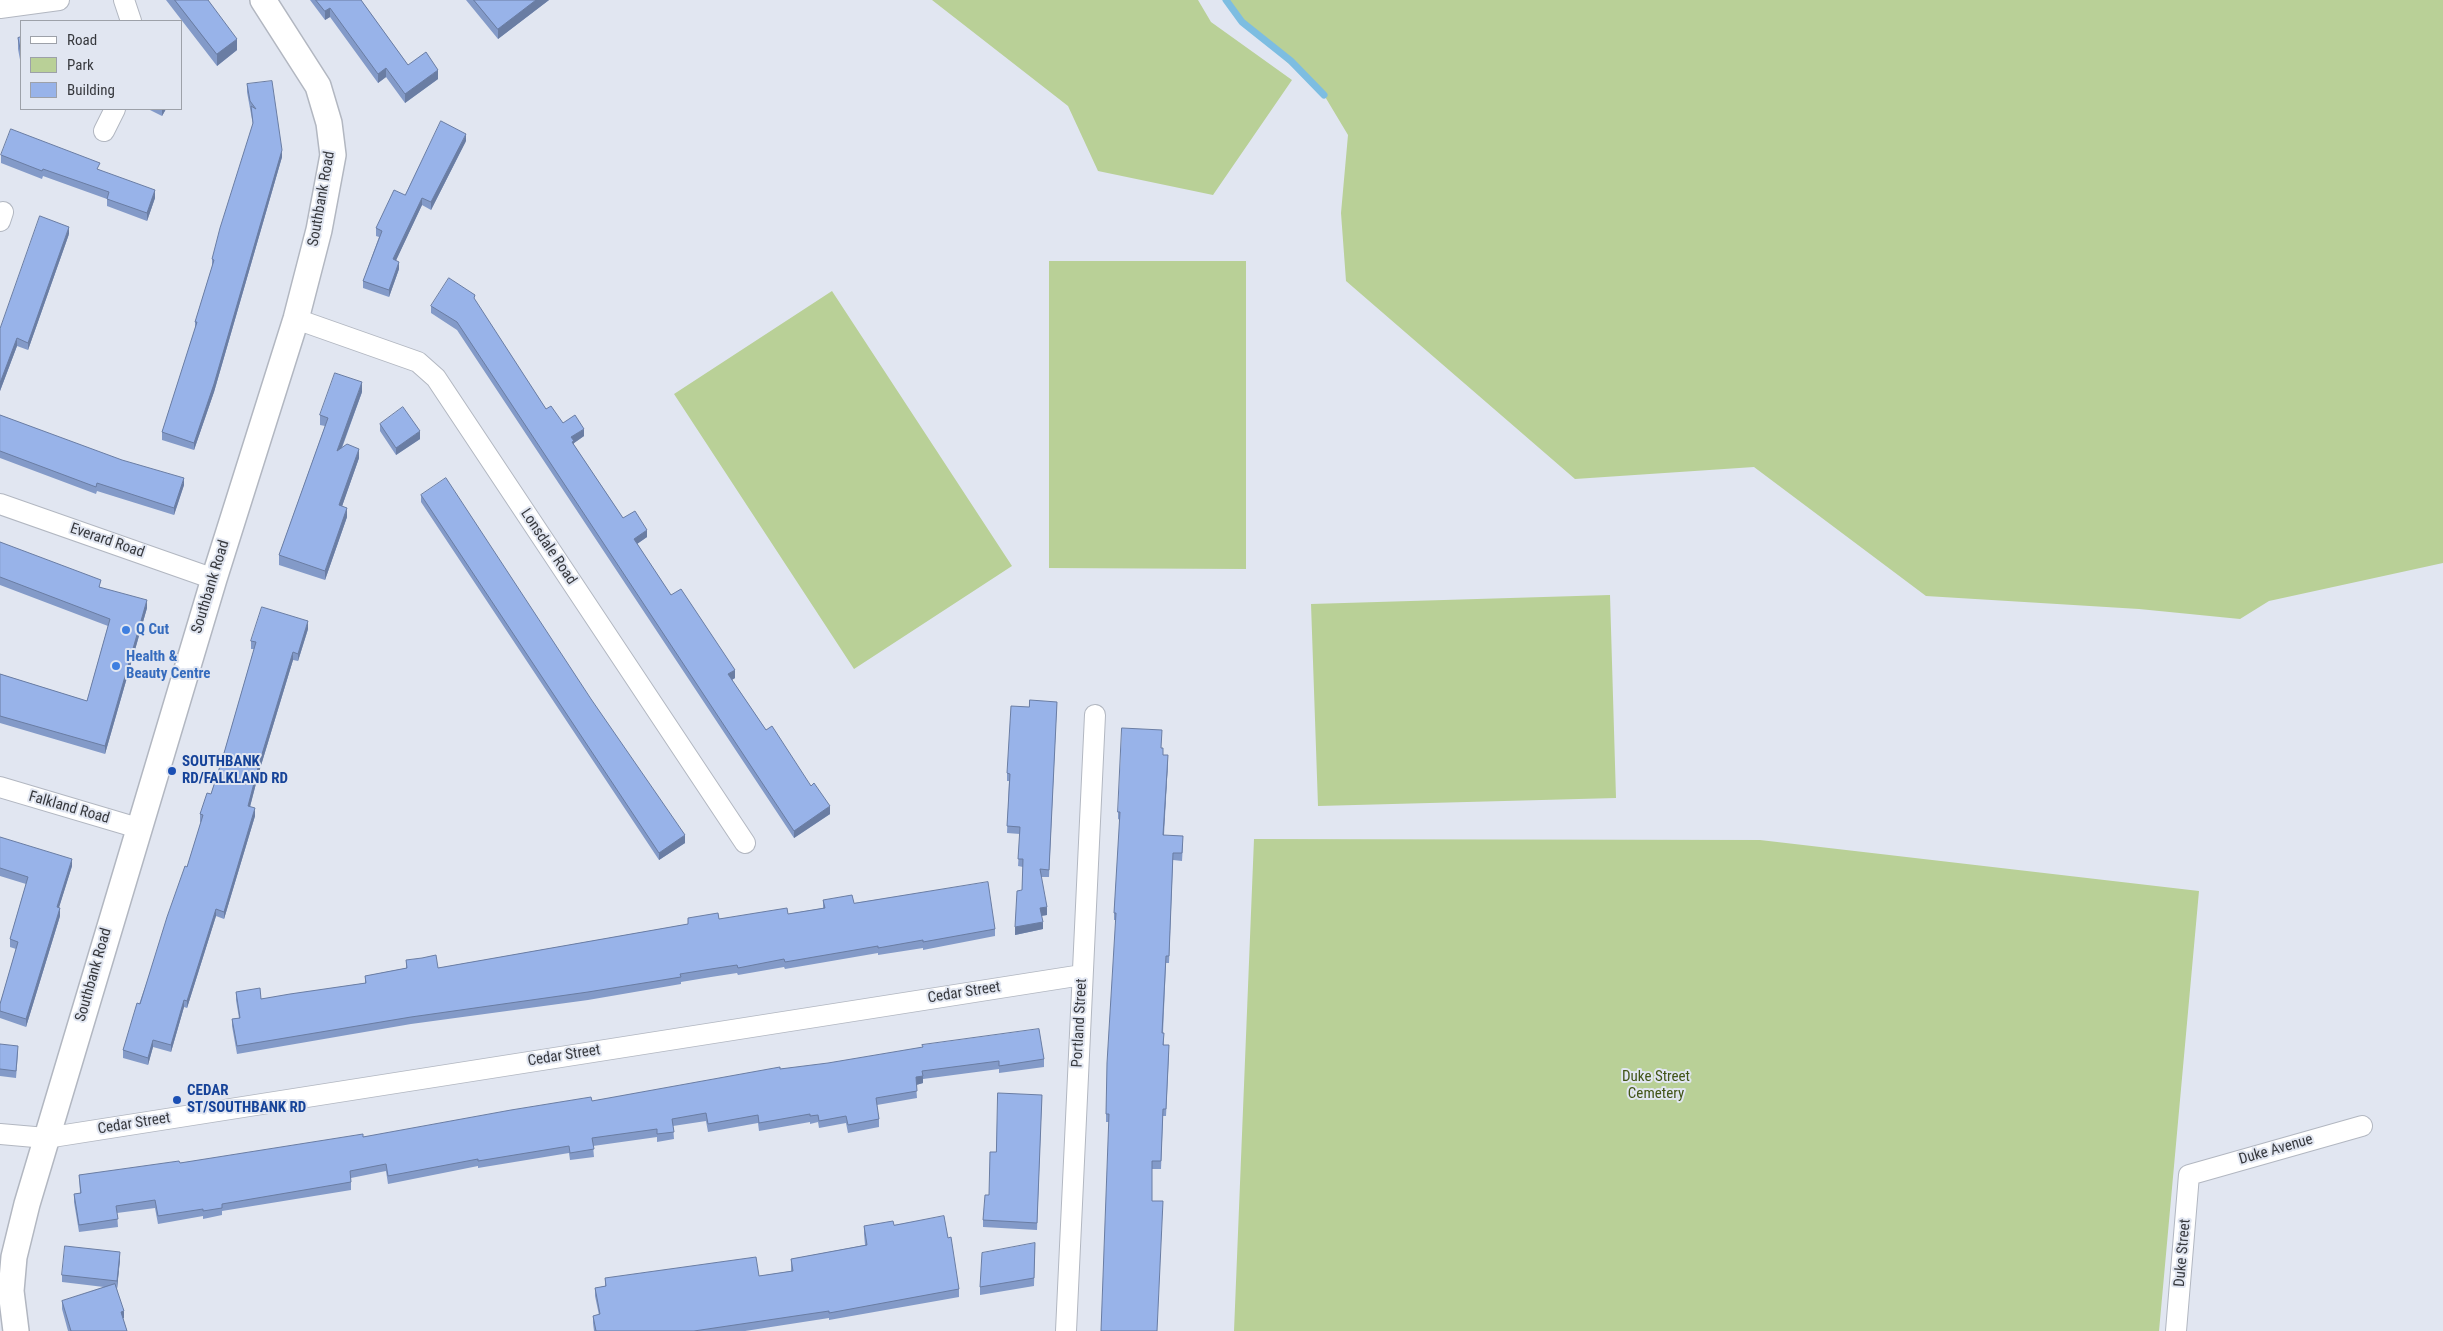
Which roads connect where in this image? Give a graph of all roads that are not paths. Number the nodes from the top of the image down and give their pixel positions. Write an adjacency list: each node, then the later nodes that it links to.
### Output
1 (60, 0): 4 (street)
2 (124, 0): 5 (street)
3 (263, 0): 8 (street, Southbank Road)
4 (0, 8)
5 (131, 20)
6 (115, 110): 7 (street)
7 (104, 131)
8 (296, 319): 10 (street, Southbank Road); 14 (street, Lonsdale Road)
9 (0, 504): 10 (street, Everard Road)
10 (214, 579): 13 (street, Southbank Road)
11 (1096, 715): 15 (street, Portland Street)
12 (0, 787): 13 (street, Falkland Road)
13 (138, 828): 18 (street, Southbank Road)
14 (745, 843)
15 (1082, 975): 18 (street, Cedar Street); 21 (street, Portland Street)
16 (2362, 1126): 19 (street, Duke Avenue)
17 (0, 1134): 18 (street, Cedar Street)
18 (46, 1138): 20 (street, Southbank Road)
19 (2189, 1175): 22 (street, Duke Street)
20 (16, 1331)
21 (1066, 1331)
22 (2176, 1331)

